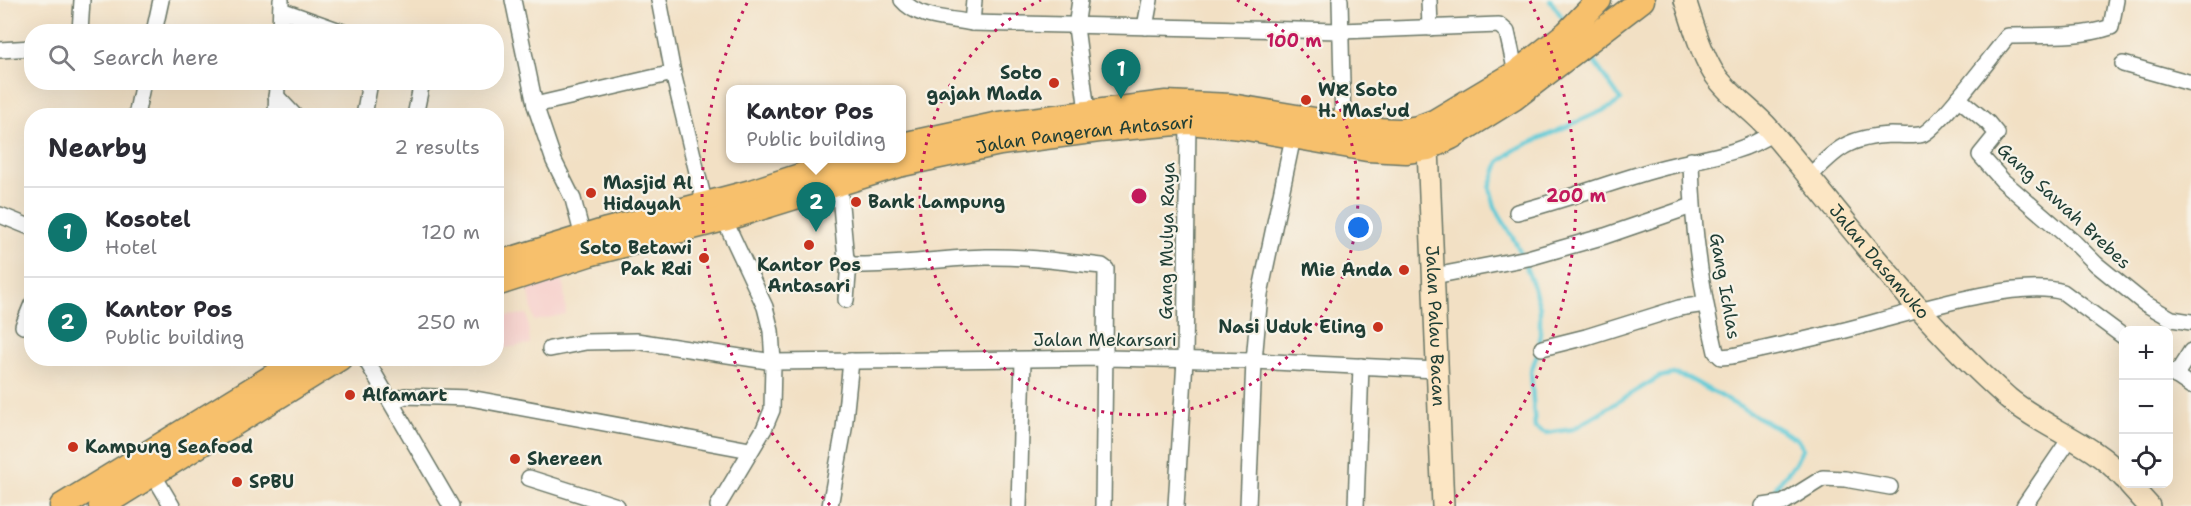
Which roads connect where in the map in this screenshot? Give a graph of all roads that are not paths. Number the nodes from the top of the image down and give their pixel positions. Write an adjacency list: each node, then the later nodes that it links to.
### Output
1 (82, 0): 17 (street)
2 (161, 0): 18 (street)
3 (513, 0): 37 (street)
4 (659, 0): 28 (street)
5 (902, 0): 16 (street)
6 (974, 0): 16 (street)
7 (1080, 0): 21 (street)
8 (1150, 0): 22 (street)
9 (1340, 0): 24 (street)
10 (1429, 0): 23 (street)
11 (1642, 0): 15 (main road, Jalan Pangeran Antasari)
12 (1685, 0): 46 (main road, Jalan Dasamuko)
13 (2116, 0): 36 (street)
14 (281, 5): 19 (street); 20 (street)
15 (1596, 19): 29 (main road, Jalan Pangeran Antasari); 49 (main road, Jalan Pangeran Antasari)
16 (972, 22): 21 (street)
17 (80, 24)
18 (156, 24)
19 (280, 24)
20 (325, 24)
21 (1076, 27): 22 (street); 43 (street)
22 (1145, 27): 24 (street)
23 (1430, 28): 24 (street); 29 (street)
24 (1341, 31): 45 (street)
25 (24, 48): 26 (street)
26 (0, 50)
27 (2123, 64): 30 (street)
28 (673, 74): 37 (street); 55 (street)
29 (1516, 74): 45 (main road, Jalan Pangeran Antasari)
30 (2191, 83)
31 (141, 90): 38 (street)
32 (276, 90): 39 (street)
33 (277, 90): 40 (street)
34 (369, 90): 41 (street)
35 (420, 90): 42 (street)
36 (1958, 98): 52 (street); 67 (street, Gang Sawah Brebes)
37 (535, 105): 59 (street)
38 (138, 108)
39 (276, 108)
40 (289, 108)
41 (365, 108)
42 (417, 108)
43 (1087, 111): 45 (main road, Jalan Pangeran Antasari); 48 (main road, Jalan Pangeran Antasari)
44 (1188, 122): 47 (main road, Jalan Pangeran Antasari); 53 (main road, Jalan Pangeran Antasari); 74 (street, Gang Mulya Raya)
45 (1343, 126)
46 (1772, 133): 50 (street); 52 (main road, Jalan Dasamuko)
47 (1293, 137): 49 (main road, Jalan Pangeran Antasari); 76 (street)
48 (906, 144)
49 (1428, 147): 62 (main road, Jalan Palau Bacan)
50 (1691, 160): 54 (street, Gang Ichlas); 56 (street)
51 (844, 163): 55 (main road, Jalan Pangeran Antasari)
52 (1809, 177): 66 (main road, Jalan Dasamuko)
53 (840, 183): 55 (main road, Jalan Pangeran Antasari); 61 (street)
54 (1692, 206): 62 (street); 65 (street, Gang Ichlas)
55 (714, 212): 59 (main road, Jalan Pangeran Antasari); 63 (main road, Jalan Pangeran Antasari); 77 (street)
56 (1517, 212)
57 (0, 215): 58 (street)
58 (24, 225)
59 (583, 237): 60 (main road, Jalan Pangeran Antasari)
60 (504, 262)
61 (849, 264): 64 (street); 72 (street)
62 (1434, 276): 82 (main road, Jalan Palau Bacan)
63 (504, 281)
64 (846, 300)
65 (1705, 304): 66 (street, Gang Ichlas); 69 (street)
66 (1917, 309): 68 (street); 87 (main road, Jalan Dasamuko)
67 (2191, 322)
68 (2119, 333)
69 (1542, 348)
70 (550, 350): 77 (street, Jalan Mekarsari)
71 (2191, 351): 83 (street)
72 (1105, 358): 73 (street, Jalan Mekarsari); 74 (street, Jalan Mekarsari); 103 (street)
73 (1023, 360): 75 (street, Jalan Mekarsari); 102 (street)
74 (1185, 360): 76 (street, Jalan Mekarsari); 104 (street, Gang Mulya Raya)
75 (851, 361): 77 (street, Jalan Mekarsari); 101 (street)
76 (1254, 361): 81 (street, Jalan Mekarsari); 105 (street)
77 (773, 362): 88 (street)
78 (290, 366): 95 (main road)
79 (327, 366): 89 (main road)
80 (370, 366): 86 (street)
81 (1361, 366): 82 (street, Jalan Mekarsari); 106 (street)
82 (1436, 370): 107 (main road, Jalan Palau Bacan)
83 (2173, 372)
84 (2173, 374): 85 (street)
85 (2191, 386)
86 (391, 402): 88 (street); 98 (street)
87 (2071, 436): 90 (main road, Jalan Dasamuko); 109 (street)
88 (750, 450): 100 (street)
89 (153, 474): 96 (main road); 97 (street)
90 (2119, 474)
91 (530, 478): 99 (street)
92 (1890, 487): 94 (street)
93 (2133, 488): 110 (main road)
94 (1782, 504): 108 (street)
95 (62, 506)
96 (101, 506)
97 (172, 506)
98 (452, 506)
99 (617, 506)
100 (718, 506)
101 (830, 506)
102 (1019, 506)
103 (1103, 506)
104 (1176, 506)
105 (1248, 506)
106 (1356, 506)
107 (1443, 506)
108 (1762, 506)
109 (2024, 506)
110 (2149, 506)

